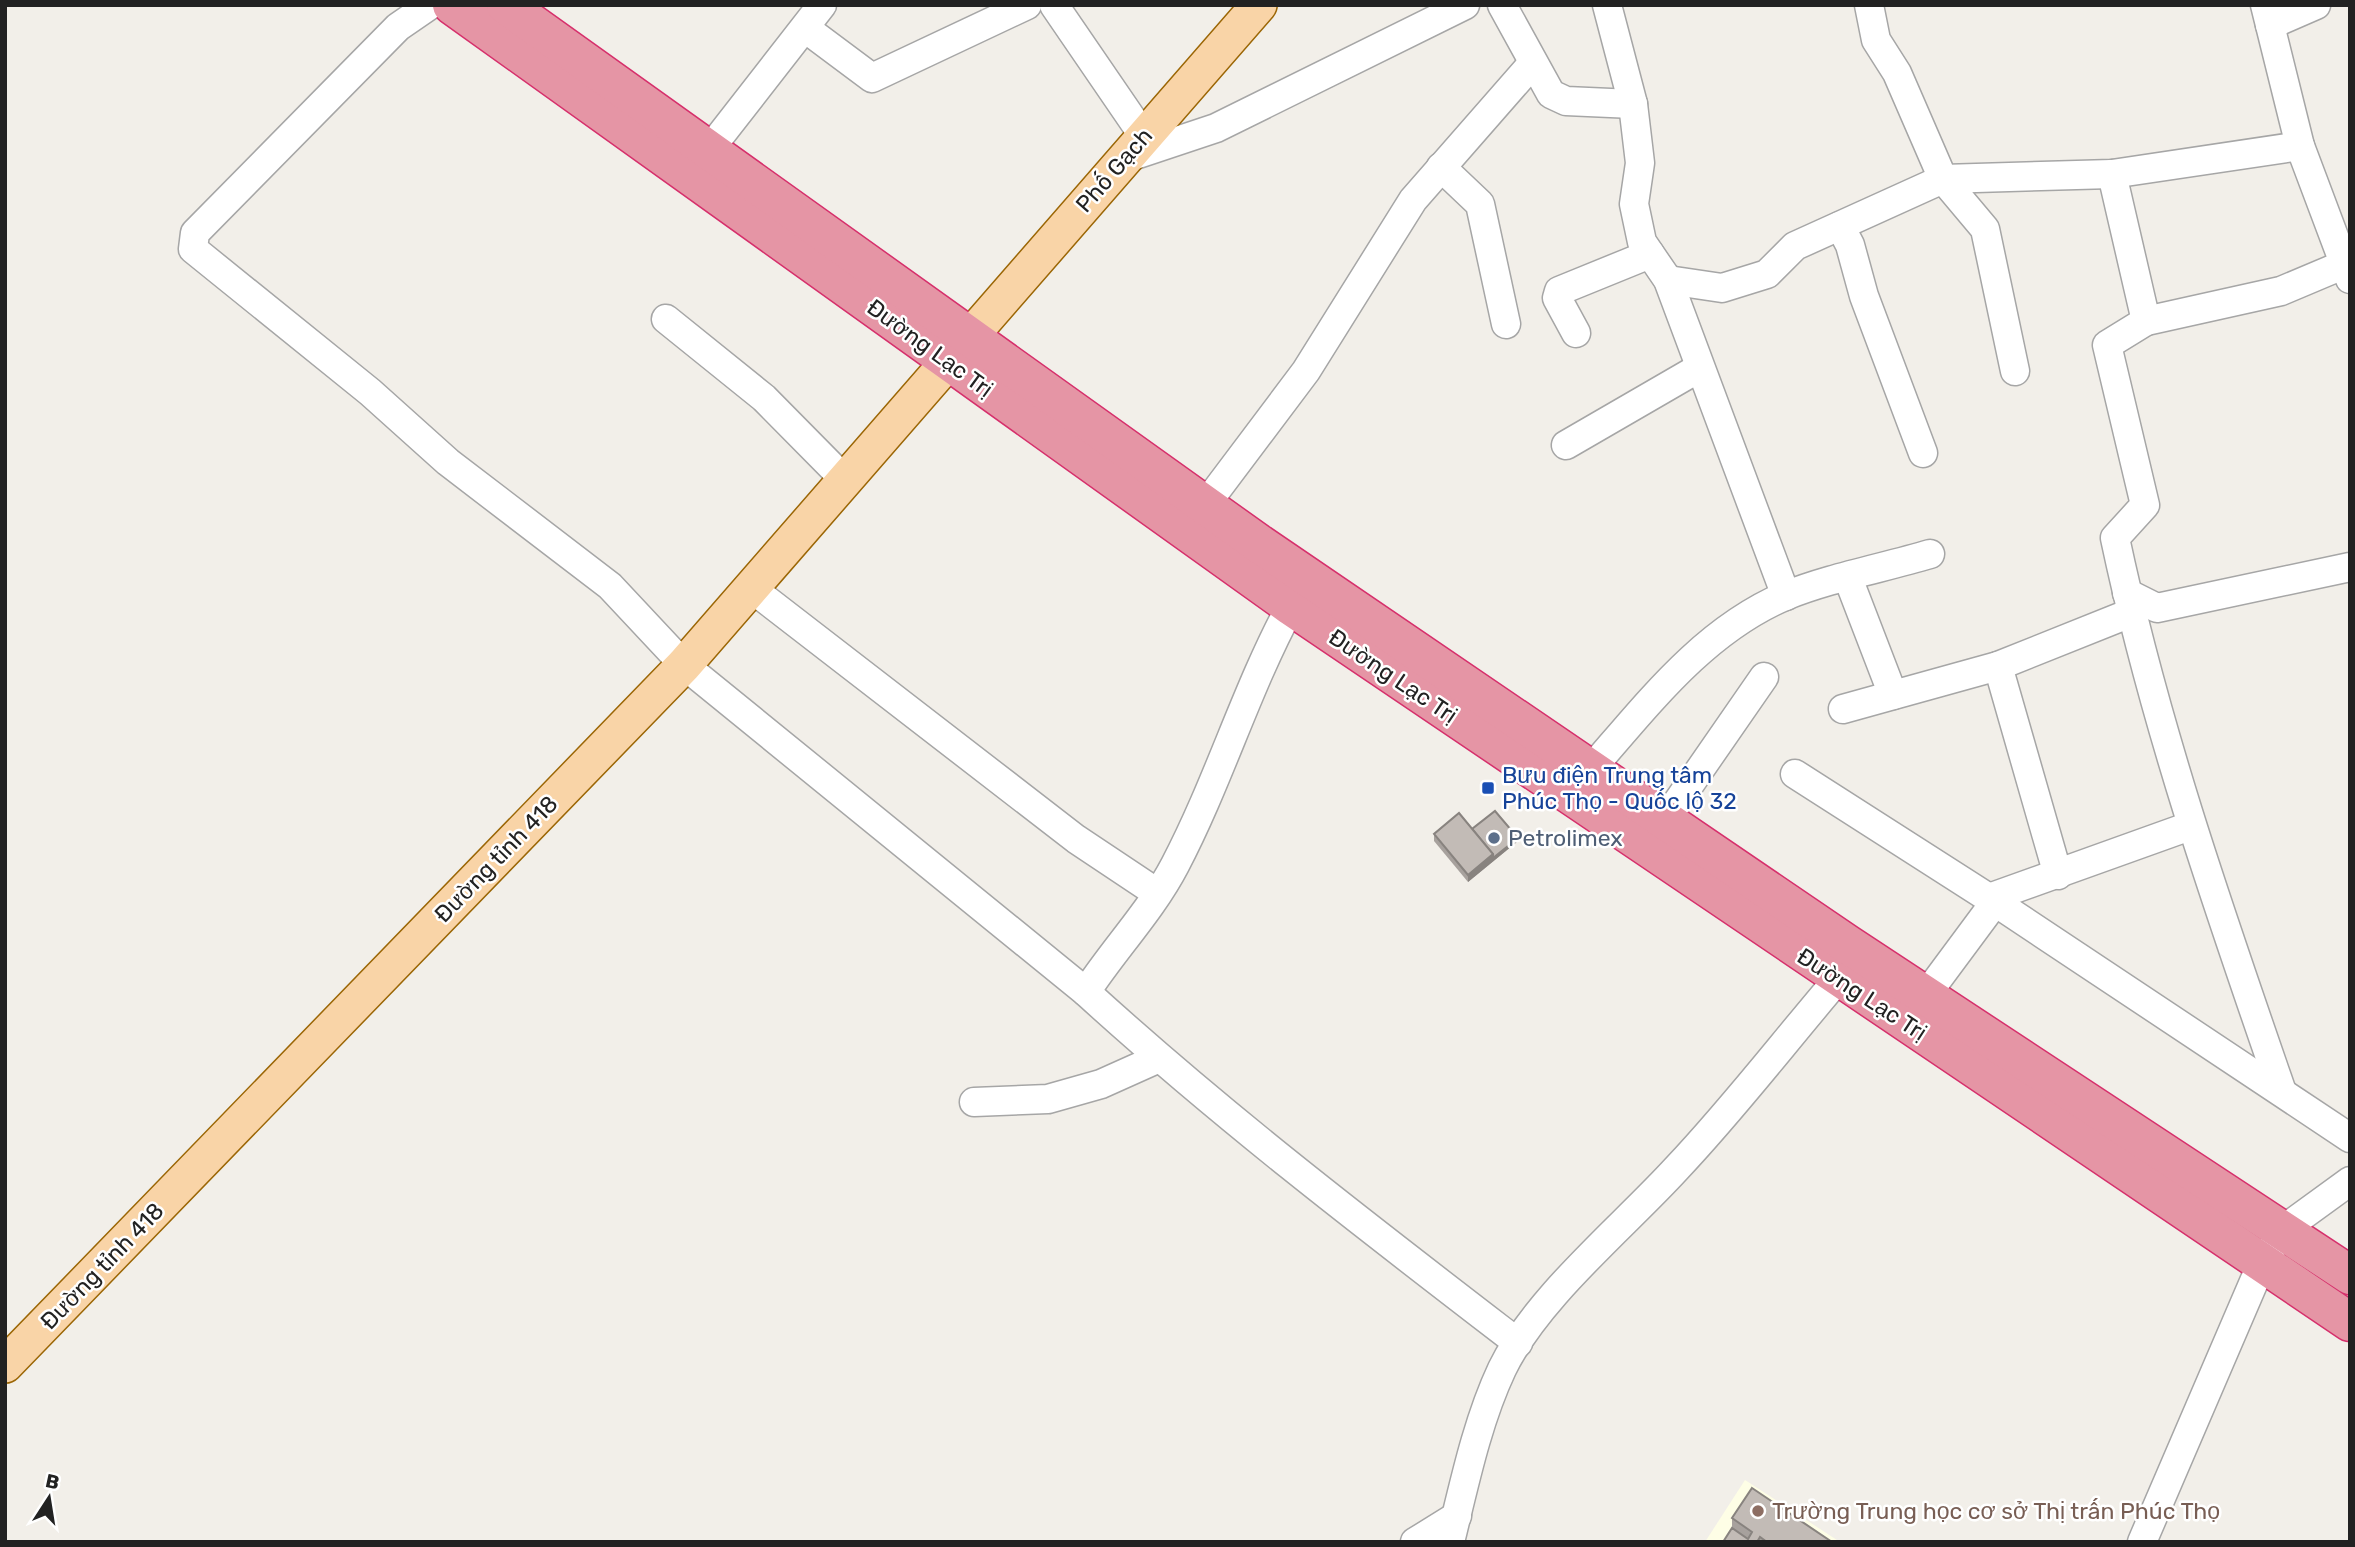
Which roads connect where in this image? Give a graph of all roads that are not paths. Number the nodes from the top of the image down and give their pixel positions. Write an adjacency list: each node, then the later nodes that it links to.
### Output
1 (430, 5): 45 (street)
2 (453, 5): 31 (highway, Đường Lạc Trị)
3 (506, 5): 19 (highway, Đường Lạc Trị)
4 (822, 5): 14 (street)
5 (1027, 5): 14 (street)
6 (1054, 5): 18 (street)
7 (1259, 5): 18 (main road, Phố Gạch)
8 (1465, 5): 18 (street)
9 (1502, 5): 15 (street)
10 (1607, 5): 16 (street)
11 (1869, 5): 22 (street)
12 (2316, 5): 13 (street)
13 (2267, 15): 17 (street)
14 (804, 28): 19 (street)
15 (1532, 64): 16 (street); 20 (street)
16 (1633, 104): 24 (street)
17 (2300, 146): 21 (street); 25 (street)
18 (1133, 147): 31 (main road, Phố Gạch)
19 (709, 150): 31 (highway, Đường Lạc Trị)
20 (1441, 167): 29 (street); 37 (street)
21 (2112, 174): 22 (street); 28 (street)
22 (1943, 179): 23 (street); 33 (street)
23 (1840, 226): 26 (street); 35 (street)
24 (1650, 254): 26 (street); 30 (street)
25 (2347, 271): 28 (street)
26 (1668, 280): 32 (street)
27 (666, 318): 36 (street)
28 (2146, 321): 43 (street)
29 (1506, 324)
30 (1576, 333)
31 (961, 350): 36 (main road, Đường tỉnh 418); 37 (highway, Đường Lạc Trị); 44 (highway, Đường Lạc Trị)
32 (1699, 368): 34 (street); 42 (street)
33 (2015, 371)
34 (1566, 445)
35 (1923, 453)
36 (844, 479): 41 (main road, Đường tỉnh 418)
37 (1206, 504): 50 (highway, Đường Lạc Trị)
38 (1930, 554): 40 (street)
39 (2350, 567): 43 (street)
40 (1848, 578): 42 (street); 48 (street)
41 (751, 588): 45 (main road, Đường tỉnh 418); 55 (street)
42 (1786, 596): 50 (street)
43 (2130, 602): 46 (street); 53 (street)
44 (1291, 606): 55 (street); 57 (highway, Đường Lạc Trị)
45 (684, 665): 58 (street); 70 (main road, Đường tỉnh 418)
46 (1998, 666): 48 (street); 54 (street)
47 (1764, 677): 52 (street)
48 (1893, 695): 49 (street)
49 (1843, 709)
50 (1591, 769): 52 (highway, Đường Lạc Trị)
51 (1795, 775): 56 (street)
52 (1665, 820): 59 (highway, Đường Lạc Trị)
53 (2190, 827): 54 (street); 61 (street)
54 (2058, 875): 56 (street)
55 (1157, 893): 58 (street)
56 (1992, 900): 59 (street); 61 (street)
57 (1838, 979): 66 (highway, Đường Lạc Trị); 69 (street)
58 (1086, 992): 60 (street)
59 (1926, 995): 65 (highway, Đường Lạc Trị)
60 (1159, 1058): 62 (street); 69 (street)
61 (2282, 1092): 63 (street)
62 (974, 1102)
63 (2350, 1138)
64 (2350, 1181): 65 (street)
65 (2284, 1229): 66 (street); 67 (highway, Đường Lạc Trị)
66 (2262, 1263): 68 (highway, Đường Lạc Trị); 73 (street)
67 (2350, 1275)
68 (2350, 1322)
69 (1518, 1343): 71 (street)
70 (5, 1365)
71 (1453, 1529): 72 (street)
72 (1415, 1542)
73 (2142, 1542)

